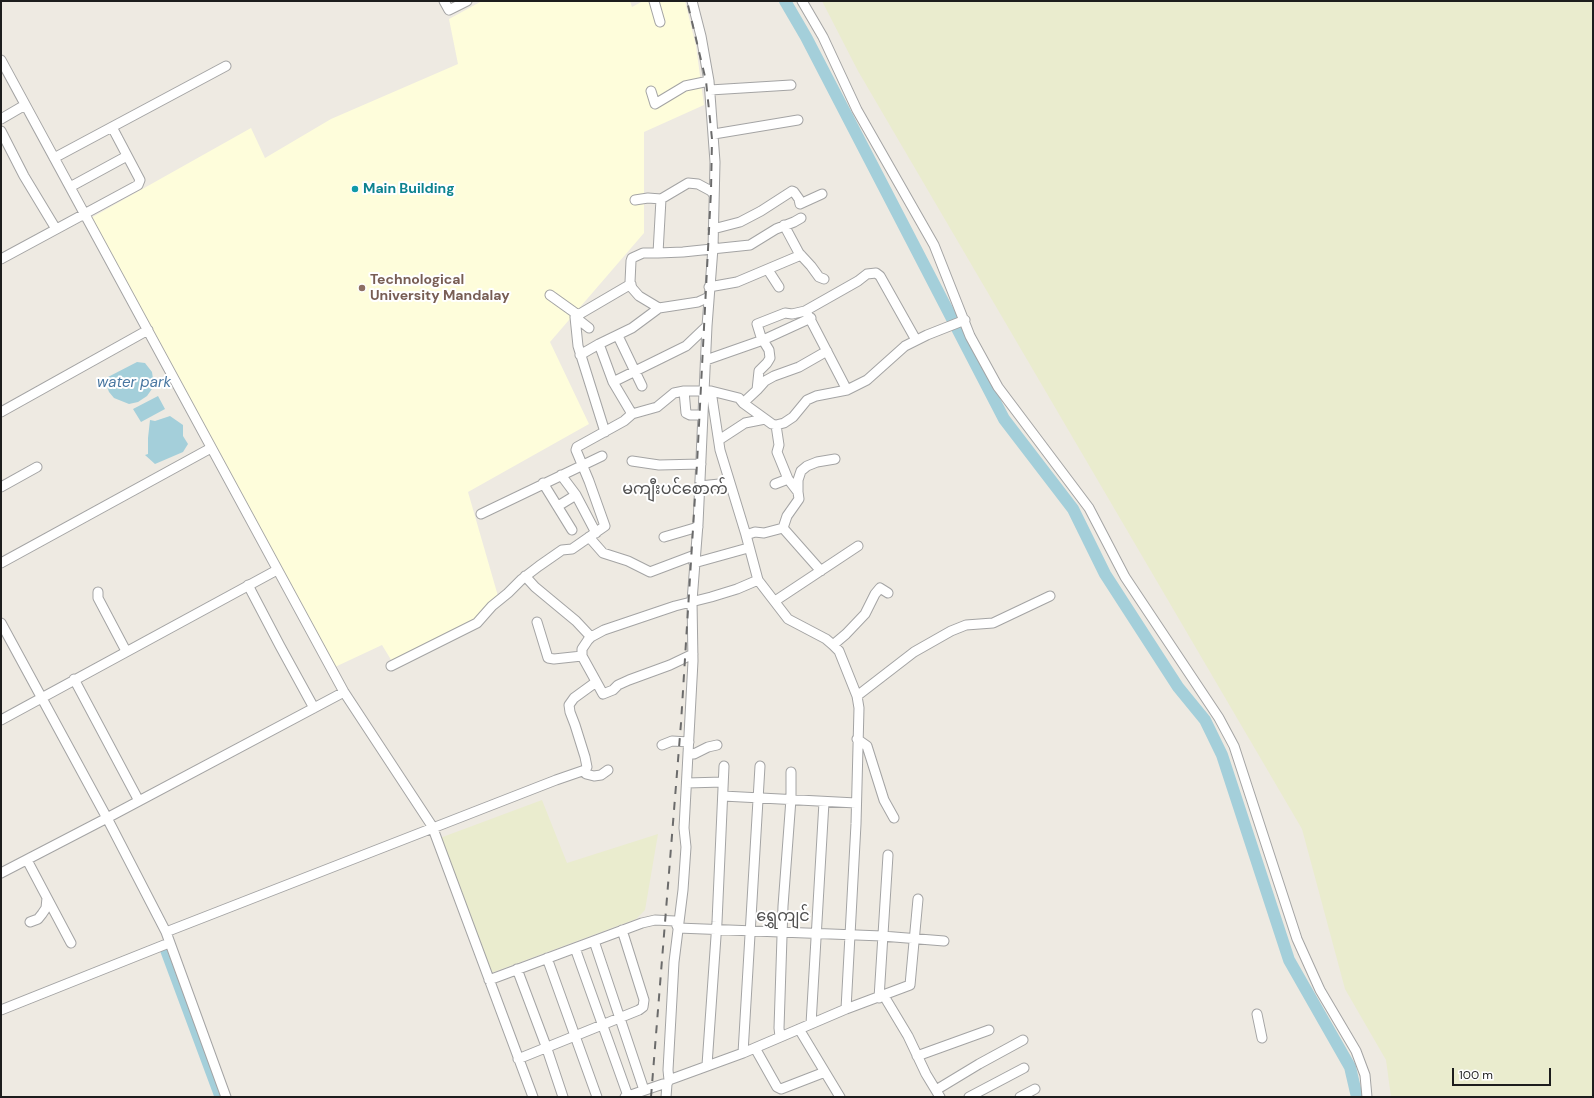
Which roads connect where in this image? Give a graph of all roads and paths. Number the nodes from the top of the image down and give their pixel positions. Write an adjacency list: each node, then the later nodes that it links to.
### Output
1 (444, 1): 2 (street)
2 (468, 1)
3 (654, 1): 6 (street)
4 (692, 1): 10 (street)
5 (802, 1): 45 (street)
6 (660, 22)
7 (1, 60): 12 (street)
8 (226, 66): 15 (street)
9 (791, 85): 10 (street)
10 (710, 86): 11 (street); 17 (street)
11 (651, 92)
12 (25, 105): 13 (street); 19 (street)
13 (1, 119)
14 (798, 120): 17 (street)
15 (112, 127): 18 (street); 19 (street)
16 (1, 131): 29 (street)
17 (714, 134): 22 (street)
18 (127, 156): 20 (street); 25 (street)
19 (54, 158): 20 (street)
20 (70, 187): 25 (street)
21 (822, 194): 28 (street)
22 (714, 195): 23 (street); 28 (street)
23 (661, 199): 24 (street); 31 (street)
24 (635, 200)
25 (85, 214): 29 (street); 48 (street)
26 (801, 218): 27 (street)
27 (784, 225): 30 (street); 32 (street)
28 (713, 229): 30 (street)
29 (56, 230): 33 (street)
30 (713, 248): 31 (street); 37 (street)
31 (658, 253): 36 (street)
32 (801, 255): 34 (street); 35 (street)
33 (1, 259)
34 (768, 270): 37 (street); 38 (street)
35 (824, 280)
36 (631, 284): 41 (street); 43 (street)
37 (710, 287): 40 (street)
38 (779, 287)
39 (550, 295): 43 (street)
40 (709, 297): 41 (street); 46 (street)
41 (659, 308): 49 (street)
42 (805, 311): 44 (street); 50 (street); 51 (street)
43 (576, 316): 47 (street); 54 (street)
44 (811, 318): 50 (street); 53 (street)
45 (962, 321): 51 (street); 204 (street)
46 (707, 326): 55 (street); 56 (street)
47 (589, 328)
48 (148, 330): 64 (street); 71 (street)
49 (618, 336): 52 (street); 56 (street)
50 (763, 340): 55 (street); 59 (street)
51 (916, 340): 60 (street)
52 (599, 344): 54 (street); 57 (street)
53 (827, 351): 59 (street); 60 (street)
54 (580, 355): 69 (street)
55 (706, 360): 62 (street)
56 (634, 371): 57 (street); 58 (street)
57 (613, 382): 65 (street)
58 (642, 386)
59 (757, 390): 63 (street)
60 (848, 390): 68 (street)
61 (684, 391): 62 (street); 65 (street); 66 (street)
62 (708, 391): 63 (street); 66 (street); 70 (street)
63 (743, 403): 67 (street)
64 (1, 412)
65 (632, 414): 69 (street)
66 (703, 415): 72 (street)
67 (765, 419): 68 (street); 70 (street)
68 (776, 425): 80 (street)
69 (605, 432): 76 (street)
70 (719, 440): 72 (street)
71 (211, 448): 99 (street); 100 (street)
72 (711, 452): 77 (street); 81 (street)
73 (602, 456): 76 (street)
74 (835, 459): 86 (street)
75 (632, 461): 77 (street)
76 (582, 464): 79 (street); 93 (street)
77 (701, 464): 84 (street)
78 (37, 467): 85 (street)
79 (561, 474): 82 (street); 87 (street)
80 (788, 479): 83 (street); 86 (street)
81 (729, 483): 84 (street); 94 (street)
82 (543, 484): 88 (street); 89 (street)
83 (775, 484)
84 (700, 486): 90 (street)
85 (1, 487)
86 (798, 492): 91 (street)
87 (576, 496): 88 (street); 93 (street)
88 (558, 506): 92 (street)
89 (481, 514)
90 (698, 528): 95 (street); 98 (street)
91 (783, 528): 94 (street); 101 (street)
92 (572, 530)
93 (592, 535): 98 (street); 102 (street)
94 (746, 535): 97 (street)
95 (664, 537)
96 (858, 546): 101 (street)
97 (748, 548): 98 (street); 103 (street)
98 (694, 559): 108 (street)
99 (1, 563)
100 (277, 570): 104 (street); 120 (street)
101 (821, 571): 109 (street)
102 (526, 576): 112 (street); 117 (street)
103 (758, 580): 108 (street); 109 (street)
104 (248, 585): 114 (street); 123 (street)
105 (98, 592): 114 (street)
106 (888, 593): 113 (street)
107 (1050, 596): 122 (street)
108 (692, 601): 112 (street); 115 (street)
109 (775, 601): 113 (street)
110 (537, 622): 116 (street)
111 (1, 623): 121 (street)
112 (591, 636): 116 (street)
113 (833, 645): 122 (street)
114 (126, 651): 118 (street)
115 (693, 654): 119 (street); 126 (street)
116 (582, 656): 119 (street)
117 (391, 666)
118 (74, 679): 121 (street); 140 (street)
119 (596, 682): 132 (street)
120 (344, 692): 123 (street); 145 (street)
121 (42, 696): 124 (street); 143 (street)
122 (857, 696): 125 (street)
123 (314, 708): 140 (street)
124 (1, 720)
125 (857, 739): 142 (street); 144 (street)
126 (689, 742): 127 (street); 129 (street)
127 (662, 745)
128 (717, 745): 129 (street)
129 (688, 753): 136 (street)
130 (724, 766): 135 (street)
131 (760, 766): 138 (street)
132 (585, 770): 133 (street); 145 (street)
133 (608, 770)
134 (791, 772): 139 (street)
135 (723, 782): 136 (street); 137 (street)
136 (687, 783): 152 (street)
137 (723, 796): 138 (street); 153 (street)
138 (758, 798): 139 (street); 155 (street)
139 (790, 799): 141 (street); 157 (street)
140 (139, 801): 143 (street)
141 (824, 802): 142 (street); 158 (street)
142 (856, 803): 159 (street)
143 (107, 818): 147 (street); 156 (street)
144 (894, 818)
145 (433, 828): 156 (street); 169 (street)
146 (888, 854): 160 (street)
147 (27, 860): 148 (street); 149 (street)
148 (1, 873)
149 (47, 898): 151 (street); 164 (street)
150 (918, 899): 161 (street)
151 (30, 922)
152 (678, 928): 153 (street); 154 (street); 191 (street)
153 (717, 929): 155 (street); 188 (street)
154 (622, 930): 162 (street); 174 (street)
155 (750, 931): 157 (street); 185 (street)
156 (166, 932): 165 (street)
157 (783, 932): 158 (street); 180 (street)
158 (816, 933): 159 (street); 176 (street)
159 (850, 935): 160 (street); 171 (street)
160 (882, 936): 161 (street); 170 (street)
161 (914, 938): 163 (street); 170 (street)
162 (594, 941): 166 (street); 174 (street)
163 (944, 941)
164 (71, 943)
165 (169, 943): 172 (street); 196 (street)
166 (575, 948): 167 (street); 175 (street)
167 (547, 958): 168 (street); 179 (street)
168 (517, 970): 169 (street); 183 (street)
169 (489, 980): 187 (street)
170 (881, 997): 171 (street); 186 (street)
171 (846, 1009): 176 (street)
172 (1, 1010)
173 (1256, 1014): 181 (street)
174 (620, 1017): 175 (street); 193 (street)
175 (602, 1024): 179 (street); 195 (street)
176 (811, 1024): 177 (street)
177 (799, 1028): 180 (street); 190 (street)
178 (989, 1030): 186 (street)
179 (575, 1035): 183 (street); 199 (street)
180 (780, 1037): 184 (street)
181 (1262, 1038)
182 (1024, 1040): 194 (street)
183 (546, 1046): 187 (street); 198 (street)
184 (755, 1048): 185 (street); 190 (street)
185 (742, 1053): 188 (street)
186 (917, 1056): 194 (street)
187 (518, 1058): 197 (street)
188 (707, 1065): 191 (street)
189 (1024, 1068): 202 (street)
190 (825, 1072): 201 (street)
191 (668, 1082): 193 (street); 200 (street)
192 (1035, 1089): 203 (street)
193 (644, 1090): 195 (street)
194 (938, 1094)
195 (627, 1096)
196 (226, 1097)
197 (533, 1097)
198 (563, 1097)
199 (597, 1097)
200 (666, 1097)
201 (840, 1097)
202 (969, 1097)
203 (1020, 1097)
204 (1368, 1097)

